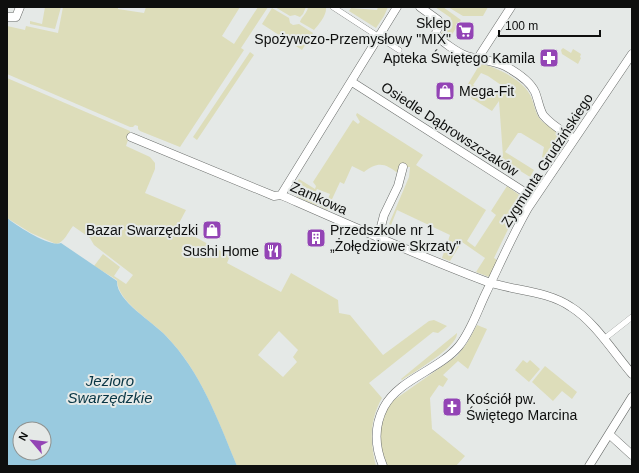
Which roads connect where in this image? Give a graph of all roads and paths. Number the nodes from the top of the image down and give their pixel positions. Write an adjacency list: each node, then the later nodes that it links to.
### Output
1 (20, 7): 6 (street)
2 (333, 7): 7 (street)
3 (398, 7): 7 (street)
4 (420, 7): 10 (street)
5 (510, 7): 10 (street)
6 (8, 18)
7 (378, 37): 8 (street); 11 (street)
8 (399, 50)
9 (632, 54): 13 (street, Zygmunta Grudzińskiego)
10 (478, 58): 13 (street)
11 (352, 82): 15 (street); 16 (street, Osiedle Dąbrowszczaków)
12 (131, 137): 15 (street, Zamkowa)
13 (574, 139): 16 (street, Zygmunta Grudzińskiego)
14 (403, 167): 17 (street)
15 (278, 196): 17 (street, Zamkowa)
16 (534, 198): 18 (street, Zygmunta Grudzińskiego)
17 (378, 238): 18 (street, Zamkowa)
18 (491, 283): 20 (street, Zamkowa); 25 (street, Zygmunta Grudzińskiego)
19 (632, 317): 20 (street)
20 (604, 340): 21 (street, Zamkowa)
21 (632, 374)
22 (632, 397): 23 (street)
23 (609, 434): 24 (street); 26 (street)
24 (632, 455)
25 (383, 466)
26 (589, 466)

